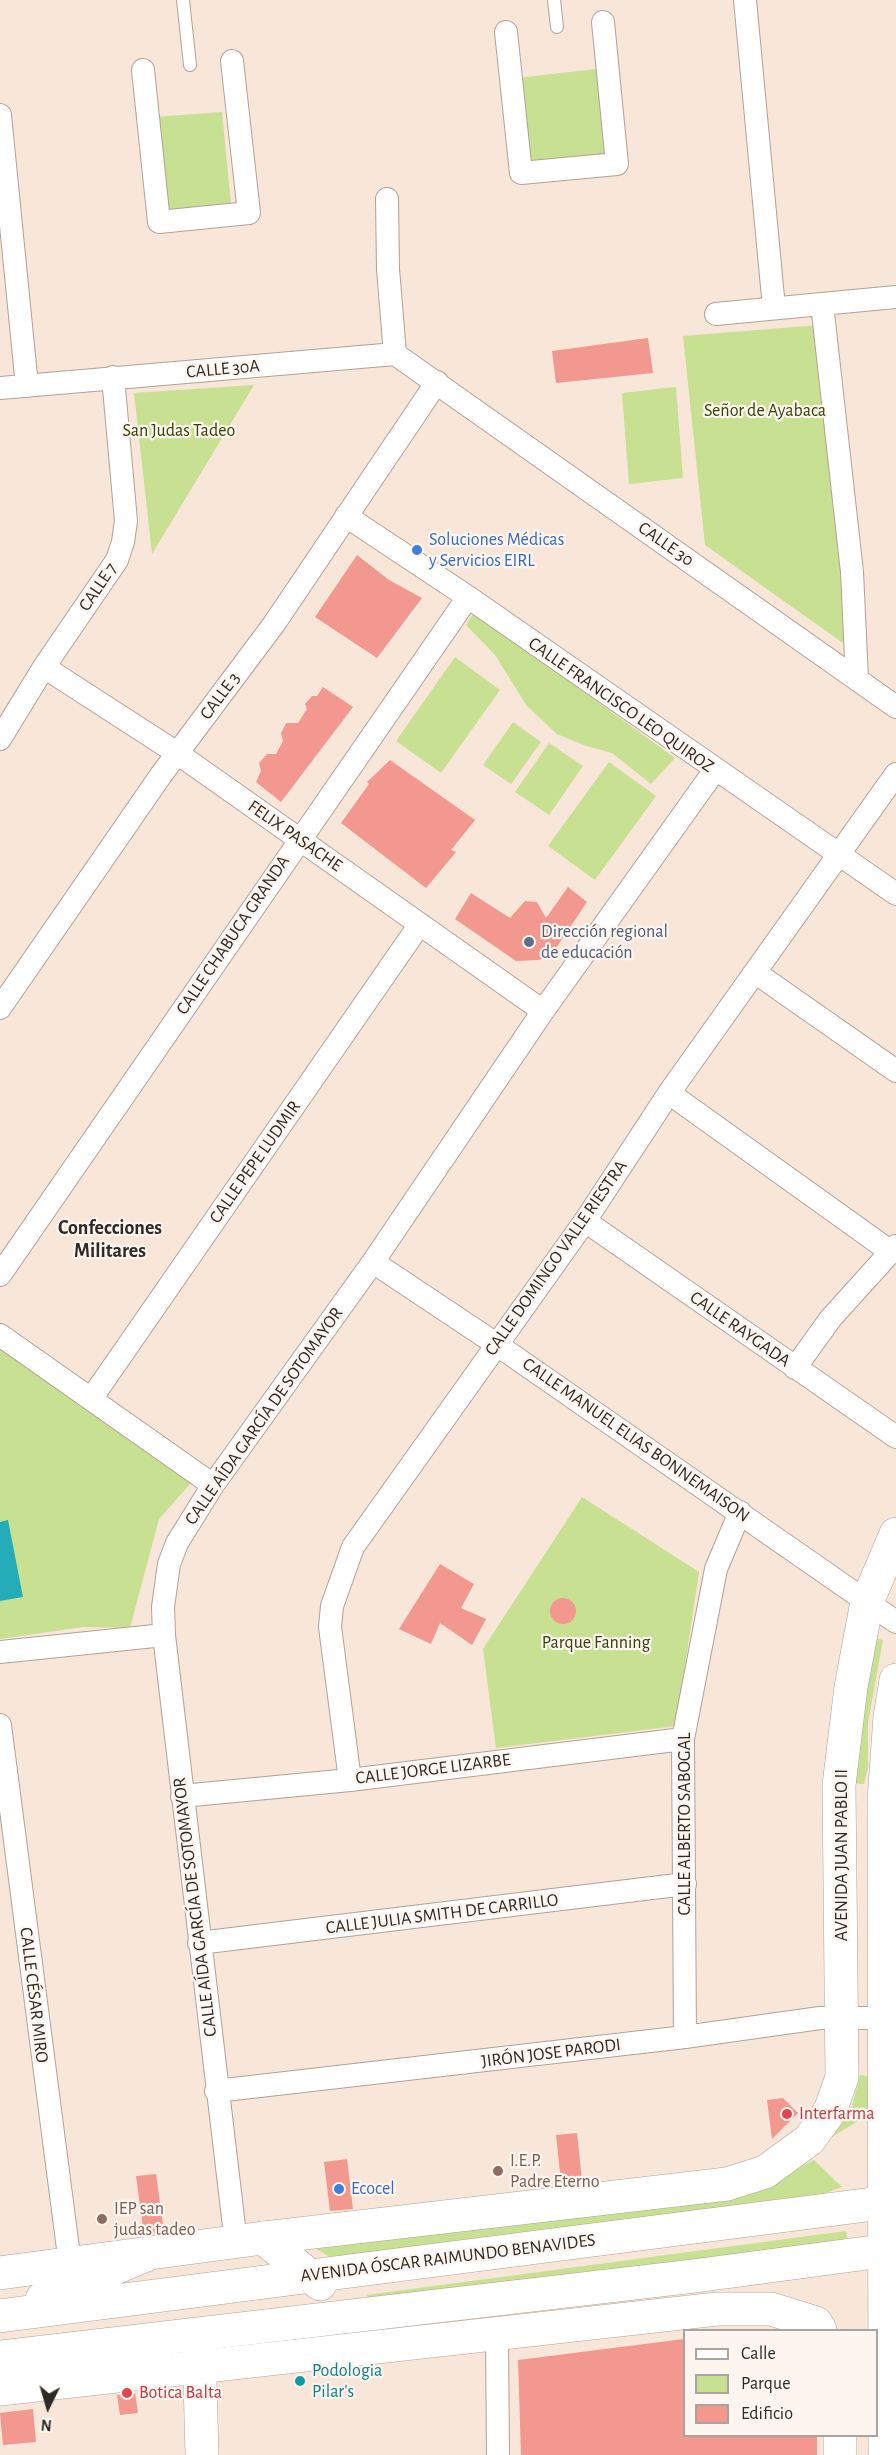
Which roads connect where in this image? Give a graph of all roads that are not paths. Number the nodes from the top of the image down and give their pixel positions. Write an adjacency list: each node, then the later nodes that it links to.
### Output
1 (183, 0): 8 (lane)
2 (554, 0): 5 (lane)
3 (745, 0): 14 (street)
4 (603, 22): 6 (street)
5 (557, 27)
6 (506, 32)
7 (232, 61): 9 (street)
8 (190, 65)
9 (143, 70)
10 (0, 115): 19 (street)
11 (387, 199): 16 (street)
12 (896, 297): 13 (street)
13 (822, 304): 14 (street); 24 (street)
14 (774, 308): 15 (street)
15 (716, 314)
16 (395, 354): 17 (street, CALLE 30A); 18 (street)
17 (113, 377): 19 (street, CALLE 30A); 23 (street, CALLE 7)
18 (437, 382): 21 (street, CALLE 3); 24 (street, CALLE 30)
19 (27, 386): 20 (street, CALLE 30A)
20 (0, 388)
21 (346, 516): 22 (street, CALLE FRANCISCO LEO QUIROZ); 27 (street, CALLE 3)
22 (468, 597): 28 (street, CALLE FRANCISCO LEO QUIROZ); 30 (street, CALLE CHABUCA GRANDA)
23 (44, 666): 26 (street, CALLE 7); 27 (street, FELIX PASACHE)
24 (857, 679): 25 (street, CALLE 30)
25 (896, 707)
26 (0, 739)
27 (177, 753): 30 (street, FELIX PASACHE); 35 (street, CALLE 3)
28 (715, 770): 31 (street, CALLE FRANCISCO LEO QUIROZ); 36 (street, CALLE AÍDA GARCÍA DE SOTOMAYOR)
29 (896, 774): 31 (street, CALLE DOMINGO VALLE RIESTRA)
30 (299, 839): 33 (street, FELIX PASACHE); 42 (street, CALLE CHABUCA GRANDA)
31 (837, 854): 32 (street, CALLE FRANCISCO LEO QUIROZ); 34 (street, CALLE DOMINGO VALLE RIESTRA)
32 (896, 894)
33 (420, 924): 36 (street, FELIX PASACHE); 46 (street, CALLE PEPE LUDMIR)
34 (756, 973): 37 (street); 38 (street, CALLE DOMINGO VALLE RIESTRA)
35 (0, 1008)
36 (543, 1011): 41 (street, CALLE AÍDA GARCÍA DE SOTOMAYOR)
37 (896, 1071)
38 (669, 1093): 39 (street, CALLE DOMINGO VALLE RIESTRA); 40 (street)
39 (585, 1221): 44 (street, CALLE DOMINGO VALLE RIESTRA); 45 (street, CALLE RAYGADA)
40 (893, 1249): 45 (street)
41 (373, 1262): 44 (street, CALLE MANUEL ELIAS BONNEMAISON); 48 (street, CALLE AÍDA GARCÍA DE SOTOMAYOR)
42 (0, 1275)
43 (0, 1335): 46 (street)
44 (496, 1344): 49 (street, CALLE MANUEL ELIAS BONNEMAISON); 58 (street, CALLE DOMINGO VALLE RIESTRA)
45 (795, 1368): 47 (street, CALLE RAYGADA)
46 (91, 1399): 48 (street)
47 (896, 1437)
48 (213, 1485): 53 (street, CALLE AÍDA GARCÍA DE SOTOMAYOR)
49 (740, 1512): 51 (street, CALLE MANUEL ELIAS BONNEMAISON); 57 (street, CALLE ALBERTO SABOGAL)
50 (896, 1534): 51 (main road, AVENIDA JUAN PABLO II)
51 (867, 1602): 52 (street, CALLE MANUEL ELIAS BONNEMAISON); 63 (main road, AVENIDA JUAN PABLO II)
52 (896, 1622)
53 (164, 1635): 54 (street); 59 (street, CALLE AÍDA GARCÍA DE SOTOMAYOR)
54 (0, 1652)
55 (896, 1680): 61 (main road)
56 (0, 1725): 71 (street, CALLE CÉSAR MIRO)
57 (683, 1739): 58 (street, CALLE JORGE LIZARBE); 60 (street, CALLE ALBERTO SABOGAL)
58 (350, 1780): 59 (street, CALLE JORGE LIZARBE)
59 (182, 1796): 62 (street, CALLE AÍDA GARCÍA DE SOTOMAYOR)
60 (685, 1884): 62 (street, CALLE JULIA SMITH DE CARRILLO); 65 (street, CALLE ALBERTO SABOGAL)
61 (890, 1922): 64 (main road)
62 (199, 1943): 66 (street, CALLE AÍDA GARCÍA DE SOTOMAYOR)
63 (843, 2017): 64 (street, JIRÓN JOSE PARODI); 65 (street, JIRÓN JOSE PARODI); 68 (main road, AVENIDA JUAN PABLO II)
64 (885, 2018): 67 (main road)
65 (685, 2037): 66 (street, JIRÓN JOSE PARODI)
66 (216, 2091): 68 (street, CALLE AÍDA GARCÍA DE SOTOMAYOR)
67 (890, 2202): 69 (main road); 72 (main road, AVENIDA ÓSCAR RAIMUNDO BENAVIDES)
68 (249, 2240): 70 (main road); 74 (main road)
69 (891, 2250): 75 (main road); 84 (main road)
70 (148, 2254): 71 (main road); 76 (main road)
71 (70, 2264): 73 (main road)
72 (362, 2271): 74 (main road, AVENIDA ÓSCAR RAIMUNDO BENAVIDES); 75 (main road)
73 (0, 2273)
74 (311, 2276): 76 (main road, AVENIDA ÓSCAR RAIMUNDO BENAVIDES); 77 (main road)
75 (367, 2314): 77 (main road)
76 (2, 2316)
77 (311, 2321): 80 (main road)
78 (818, 2327): 79 (main road)
79 (497, 2335): 80 (main road); 86 (street)
80 (199, 2350): 81 (main road); 82 (main road); 85 (main road)
81 (0, 2357)
82 (0, 2389)
83 (840, 2437): 87 (main road)
84 (889, 2444)
85 (202, 2455)
86 (498, 2455)
87 (840, 2455)

